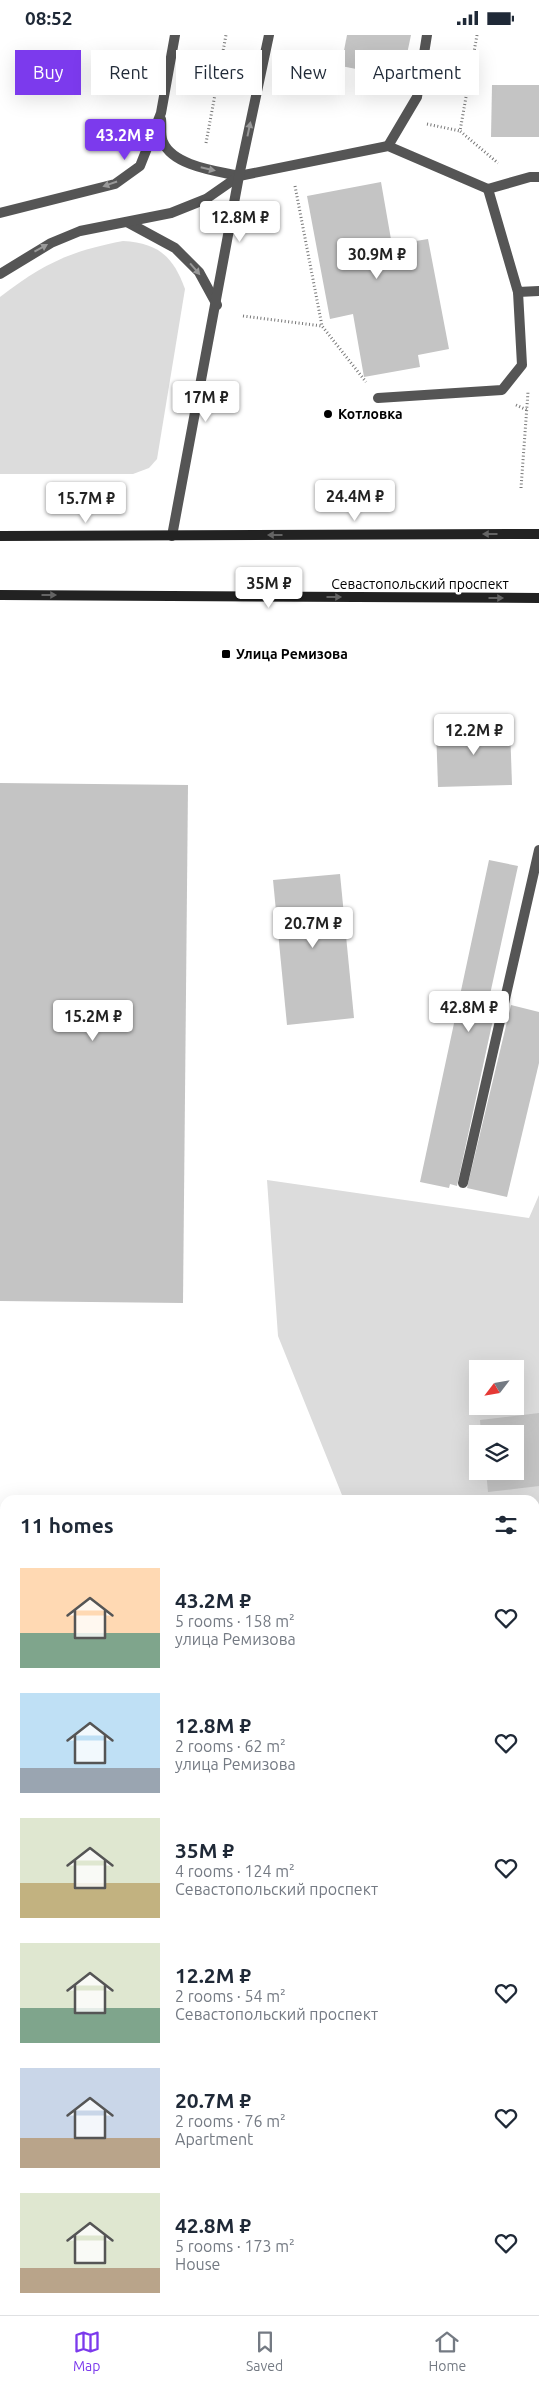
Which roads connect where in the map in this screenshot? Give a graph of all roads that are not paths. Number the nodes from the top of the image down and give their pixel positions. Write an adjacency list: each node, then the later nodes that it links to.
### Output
1 (175, 35): 4 (street)
2 (269, 35): 6 (street, one-way to 2)
3 (427, 35): 5 (street)
4 (161, 113): 6 (street, one-way to 6); 9 (street, one-way to 9)
5 (388, 146): 6 (street); 8 (street)
6 (239, 176): 10 (street); 14 (street)
7 (539, 177): 8 (street)
8 (488, 189): 13 (street)
9 (0, 213)
10 (127, 222): 11 (street, one-way to 10); 14 (street, one-way to 14)
11 (0, 274)
12 (539, 291): 13 (street)
13 (518, 292): 15 (street)
14 (217, 305): 18 (street)
15 (378, 399)
16 (539, 534): 18 (main road, one-way to 18)
17 (0, 536): 18 (main road)
18 (172, 536)
19 (0, 595): 20 (main road, Севастопольский проспект, one-way to 20)
20 (539, 598)
21 (539, 850): 22 (street)
22 (463, 1183)

